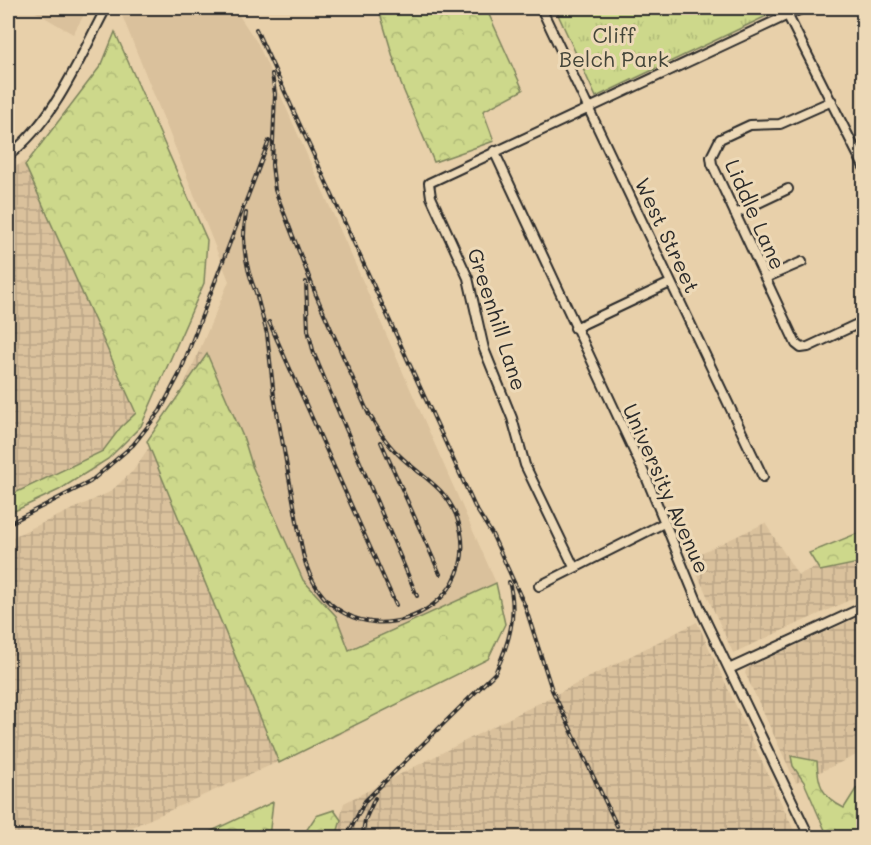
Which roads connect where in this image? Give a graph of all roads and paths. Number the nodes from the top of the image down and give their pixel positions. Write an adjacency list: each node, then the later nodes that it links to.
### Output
1 (106, 8): 8 (street)
2 (541, 8): 6 (street, West Street)
3 (803, 8): 4 (street)
4 (786, 11): 5 (street); 6 (street)
5 (832, 101): 9 (street); 11 (street, Liddle Lane)
6 (588, 109): 7 (street); 14 (street, West Street)
7 (494, 151): 16 (street, University Avenue); 19 (street, Greenhill Lane)
8 (8, 156)
9 (864, 166)
10 (788, 189): 11 (street)
11 (735, 214): 13 (street, Liddle Lane)
12 (802, 262): 13 (street)
13 (765, 278): 15 (street, Liddle Lane)
14 (670, 283): 16 (street); 17 (street, West Street)
15 (864, 321)
16 (575, 328): 18 (street, University Avenue)
17 (763, 477)
18 (664, 523): 19 (street); 22 (street, University Avenue)
19 (574, 567): 20 (street)
20 (539, 586)
21 (864, 607): 22 (street)
22 (729, 669): 23 (street, University Avenue)
23 (810, 837)

